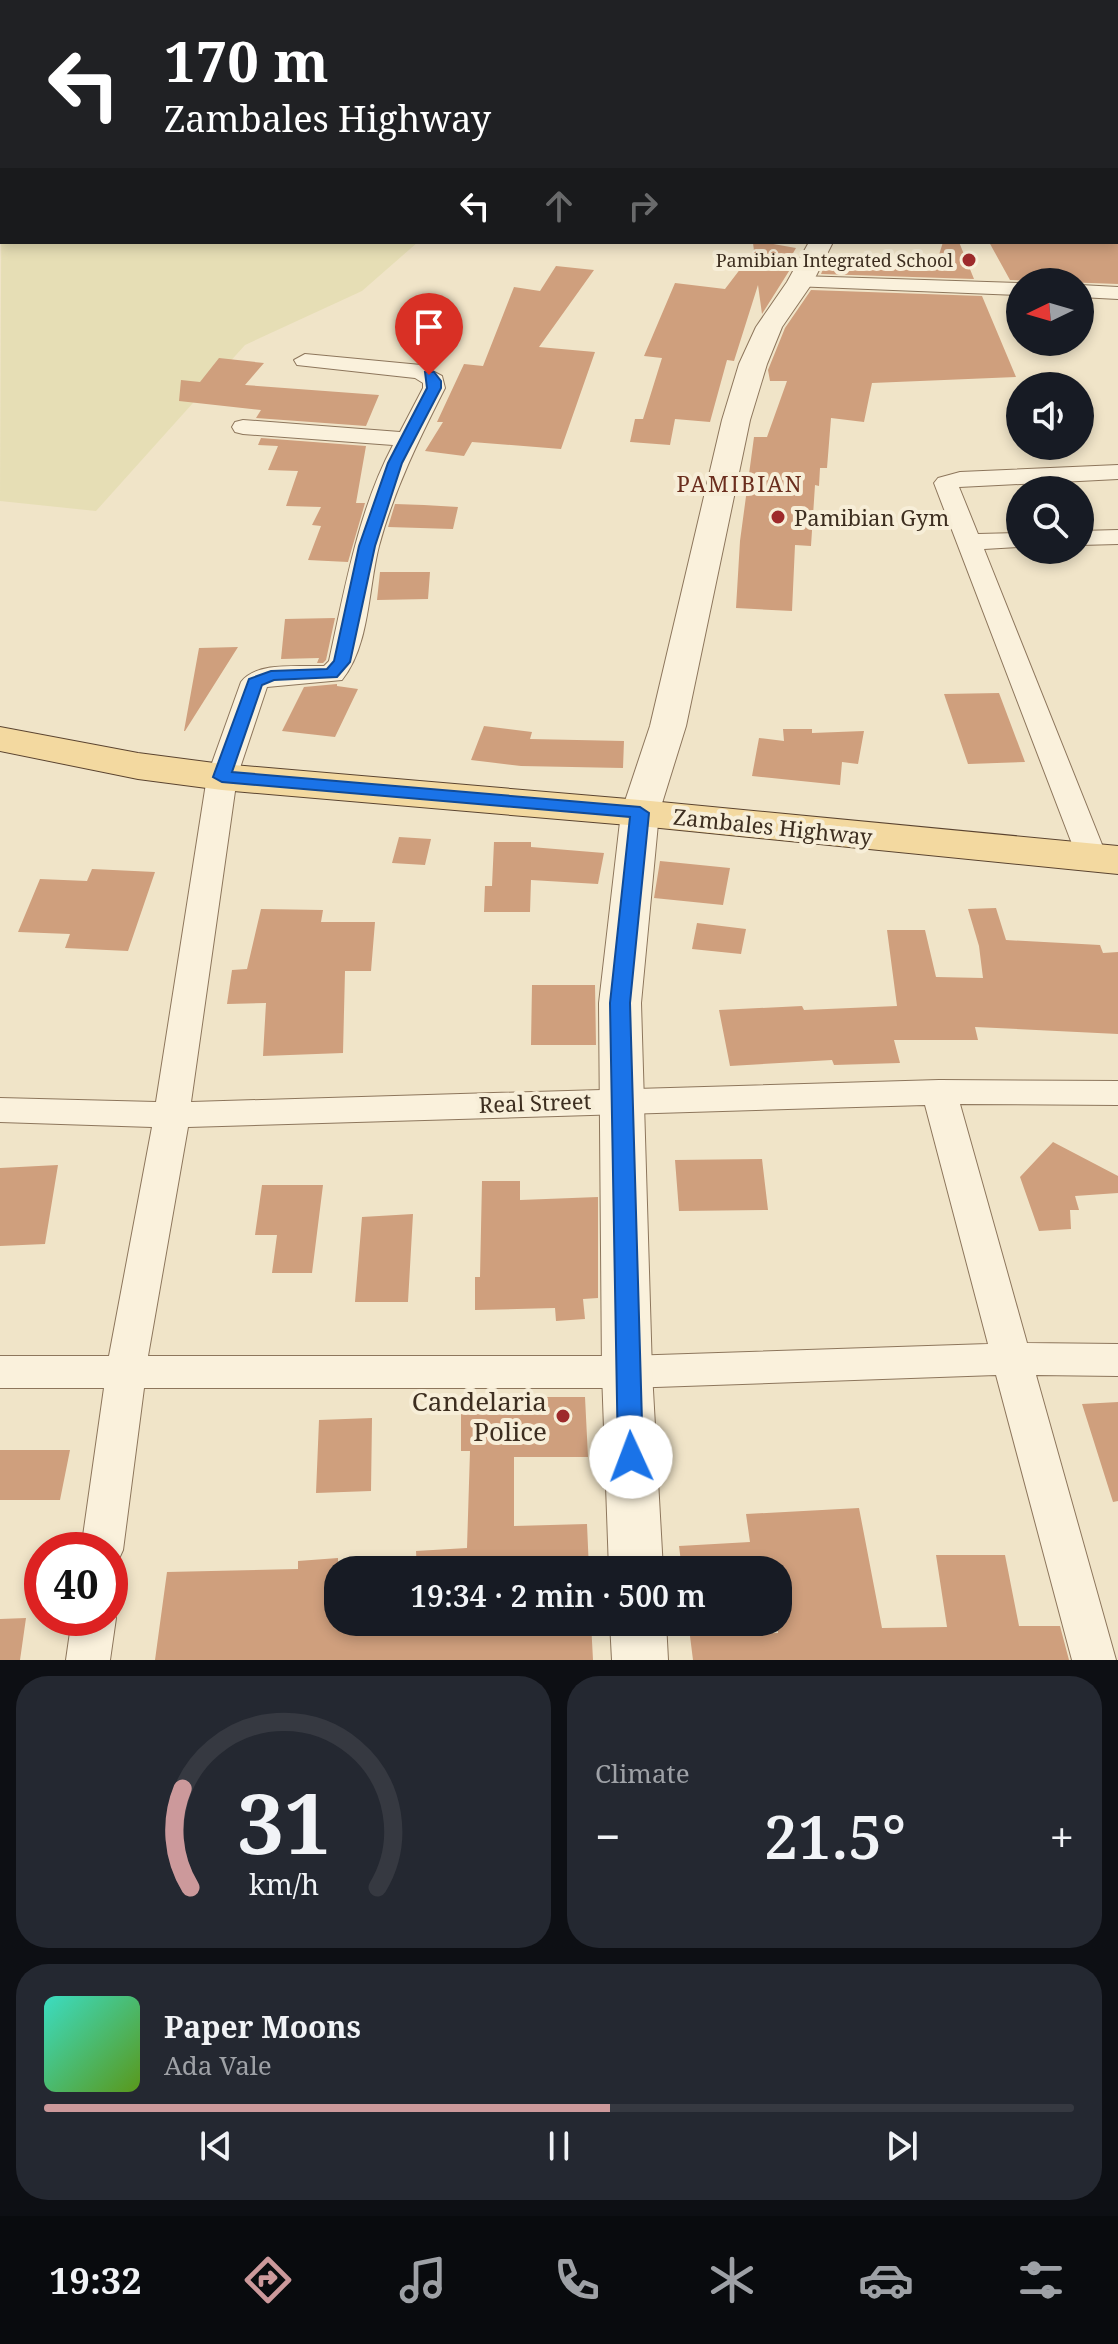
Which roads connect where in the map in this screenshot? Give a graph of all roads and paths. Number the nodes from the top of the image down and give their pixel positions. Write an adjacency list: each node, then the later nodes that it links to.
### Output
1 (820, 244): 2 (street)
2 (800, 282): 3 (street); 16 (street)
3 (1006, 289)
4 (1094, 292): 5 (street)
5 (1118, 293)
6 (305, 360): 8 (street)
7 (243, 427): 8 (street)
8 (406, 439): 15 (street)
9 (1118, 472): 13 (street)
10 (1118, 537): 11 (street)
11 (1094, 538)
12 (1006, 541): 13 (street)
13 (970, 542): 17 (street)
14 (0, 739): 15 (main road, Zambales Highway)
15 (222, 777): 16 (main road, Zambales Highway); 22 (street)
16 (640, 813): 17 (main road, Zambales Highway); 20 (street)
17 (1105, 858)
18 (939, 1092): 19 (street, Real Street); 20 (street, Real Street); 23 (street)
19 (1118, 1093)
20 (621, 1099): 22 (street, Real Street); 27 (street)
21 (0, 1110): 22 (street, Real Street)
22 (172, 1115): 25 (street)
23 (1011, 1359): 24 (street); 27 (street); 34 (street)
24 (1118, 1360)
25 (126, 1370): 26 (street); 27 (street); 28 (street)
26 (0, 1372)
27 (627, 1372): 29 (street)
28 (104, 1532)
29 (635, 1556)
30 (91, 1636): 32 (street)
31 (639, 1636): 33 (street)
32 (88, 1660)
33 (640, 1660)
34 (1094, 1660)

